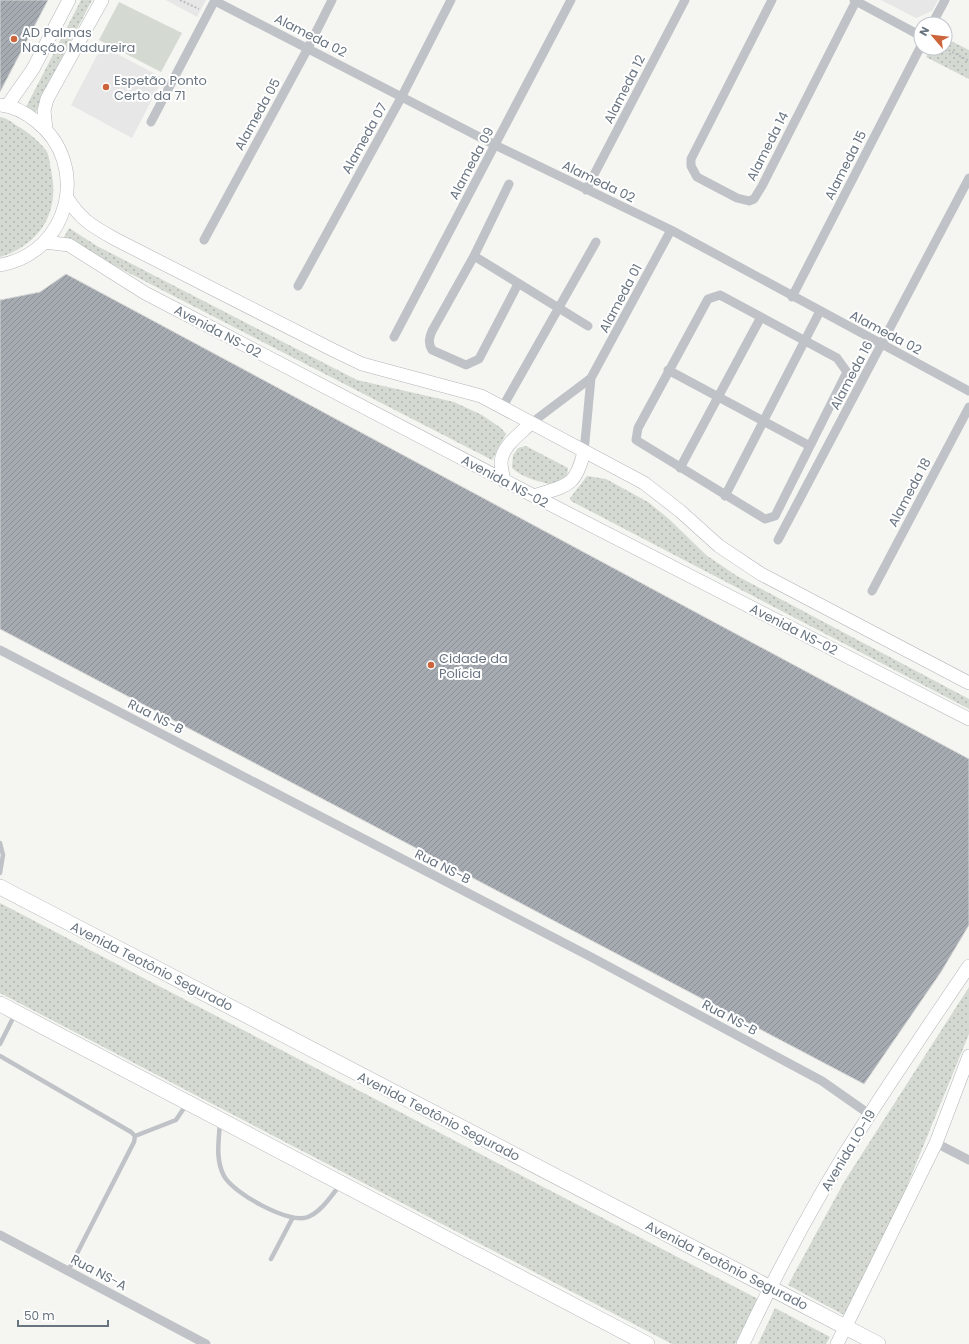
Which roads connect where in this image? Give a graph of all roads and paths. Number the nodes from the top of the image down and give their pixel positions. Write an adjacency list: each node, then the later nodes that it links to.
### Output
1 (69, 0): 20 (street)
2 (102, 0): 22 (street)
3 (180, 0): 12 (path)
4 (215, 0): 12 (street); 15 (street, Alameda 02)
5 (332, 0): 15 (street, Alameda 05)
6 (451, 0): 19 (street, Alameda 07)
7 (571, 0): 23 (street, Alameda 09)
8 (684, 0): 26 (street, Alameda 12)
9 (772, 0): 10 (street, Alameda 14)
10 (855, 0): 14 (street)
11 (945, 0): 13 (street)
12 (208, 14): 21 (street)
13 (936, 16)
14 (913, 32)
15 (308, 48): 19 (street, Alameda 02); 29 (street, Alameda 05)
16 (953, 52): 18 (path)
17 (916, 56): 36 (street, Alameda 15)
18 (969, 61)
19 (402, 96): 23 (street, Alameda 02); 35 (street, Alameda 07)
20 (3, 105): 22 (street)
21 (151, 122)
22 (46, 128): 27 (street)
23 (495, 145): 26 (street, Alameda 02); 41 (street, Alameda 09)
24 (969, 178): 43 (street, Alameda 16)
25 (509, 184): 32 (street)
26 (586, 190): 28 (street, Alameda 02)
27 (67, 198): 30 (street); 49 (street)
28 (671, 230): 36 (street, Alameda 02); 45 (street, Alameda 01)
29 (204, 240)
30 (45, 242): 33 (street); 55 (street, Avenida NS-02)
31 (596, 242): 37 (street)
32 (474, 256): 34 (street); 34 (street)
33 (0, 265)
34 (518, 284): 37 (street)
35 (298, 286)
36 (792, 297): 38 (street, Alameda 02)
37 (560, 308): 40 (street); 49 (street)
38 (820, 311): 42 (street); 43 (street, Alameda 02)
39 (761, 317): 42 (street); 44 (street); 47 (street)
40 (588, 326)
41 (394, 337)
42 (804, 341): 50 (street); 52 (street)
43 (882, 345): 46 (street, Alameda 02); 58 (street, Alameda 16)
44 (668, 370): 47 (street); 54 (street)
45 (592, 378): 51 (street, Alameda 01); 53 (street, Alameda 01)
46 (969, 391)
47 (718, 397): 50 (street); 54 (street)
48 (969, 407): 59 (street, Alameda 18)
49 (502, 408): 51 (street)
50 (762, 422): 52 (street); 57 (street)
51 (530, 424): 53 (street); 55 (street)
52 (810, 446): 57 (street)
53 (584, 452): 56 (street); 61 (street)
54 (680, 468): 57 (street)
55 (504, 481): 56 (street, Avenida NS-02)
56 (534, 496): 62 (street, Avenida NS-02)
57 (725, 496)
58 (778, 540)
59 (872, 590)
60 (0, 650): 73 (street, Rua NS-B)
61 (969, 683)
62 (969, 719)
63 (0, 843): 64 (lane)
64 (0, 873)
65 (0, 887): 83 (main road, Avenida Teotônio Segurado)
66 (969, 966): 73 (street, Avenida LO-19)
67 (0, 1004): 68 (main road)
68 (16, 1012): 69 (lane); 72 (main road)
69 (0, 1044)
70 (0, 1056): 75 (lane)
71 (969, 1056): 76 (street)
72 (187, 1103): 74 (main road); 75 (lane)
73 (869, 1114): 83 (street, Avenida LO-19)
74 (220, 1120): 78 (main road); 79 (lane)
75 (135, 1136): 82 (lane)
76 (936, 1143): 77 (street); 84 (street)
77 (969, 1160)
78 (342, 1184): 79 (lane); 86 (main road)
79 (292, 1219): 81 (lane)
80 (0, 1235): 82 (street, Rua NS-A)
81 (272, 1259)
82 (68, 1271): 85 (street, Rua NS-A)
83 (770, 1287): 84 (main road, Avenida Teotônio Segurado); 87 (street, Avenida LO-19)
84 (846, 1327): 88 (street); 89 (main road, Avenida Teotônio Segurado)
85 (206, 1344)
86 (647, 1344)
87 (743, 1344)
88 (837, 1344)
89 (878, 1344)

